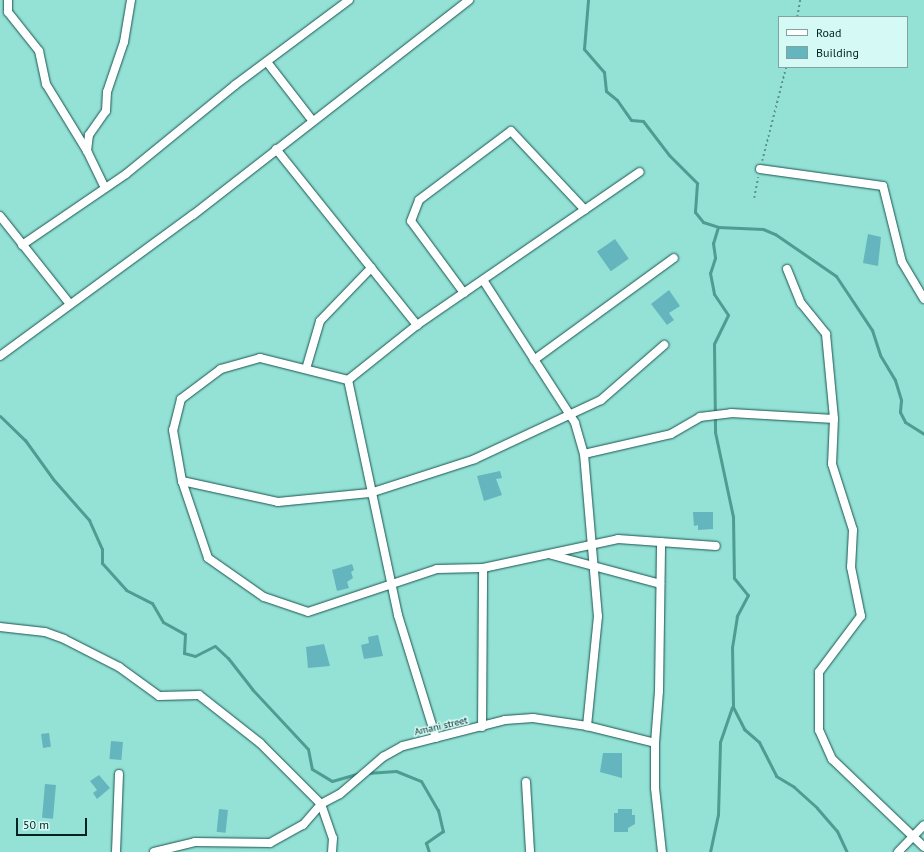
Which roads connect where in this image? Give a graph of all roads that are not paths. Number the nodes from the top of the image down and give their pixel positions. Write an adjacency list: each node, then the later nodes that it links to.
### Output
1 (8, 0): 8 (street)
2 (131, 0): 8 (street)
3 (349, 0): 5 (street)
4 (469, 0): 6 (street)
5 (267, 62): 6 (street); 11 (street)
6 (312, 120): 7 (street)
7 (276, 149): 16 (street); 21 (street)
8 (88, 151): 11 (street)
9 (760, 169): 20 (street)
10 (640, 172): 12 (street)
11 (105, 188): 14 (street)
12 (585, 210): 18 (street); 19 (street)
13 (0, 216): 14 (street)
14 (22, 245): 21 (street)
15 (674, 258): 25 (street)
16 (371, 268): 22 (street); 26 (street)
17 (787, 268): 29 (street)
18 (483, 280): 19 (street); 25 (street)
19 (464, 293): 22 (street)
20 (924, 299)
21 (70, 304): 24 (street)
22 (417, 325): 27 (street)
23 (664, 345): 28 (street)
24 (0, 356)
25 (534, 360): 28 (street)
26 (306, 369): 27 (street); 31 (street)
27 (348, 380): 32 (street)
28 (569, 415): 30 (street); 32 (street)
29 (834, 420): 30 (street); 50 (street)
30 (584, 454): 34 (street)
31 (182, 481): 32 (street); 39 (street)
32 (370, 493): 39 (street)
33 (661, 542): 34 (street); 35 (street); 40 (street)
34 (594, 545): 36 (street); 37 (street)
35 (716, 546)
36 (550, 554): 37 (street); 38 (street)
37 (595, 566): 40 (street); 42 (street)
38 (483, 568): 39 (street); 43 (street)
39 (390, 583): 44 (street)
40 (660, 584): 45 (street)
41 (0, 627): 48 (street)
42 (586, 726): 43 (street, Amani street); 45 (street, Amani street)
43 (482, 727): 44 (street, Amani street)
44 (436, 738): 48 (street, Amani street)
45 (655, 743): 56 (street)
46 (119, 774): 52 (street)
47 (526, 782): 55 (street)
48 (322, 804): 53 (street, Amani street); 54 (street)
49 (924, 826): 50 (street)
50 (912, 836): 51 (street); 57 (street)
51 (924, 848)
52 (116, 852)
53 (154, 852)
54 (332, 852)
55 (530, 852)
56 (662, 852)
57 (898, 852)

